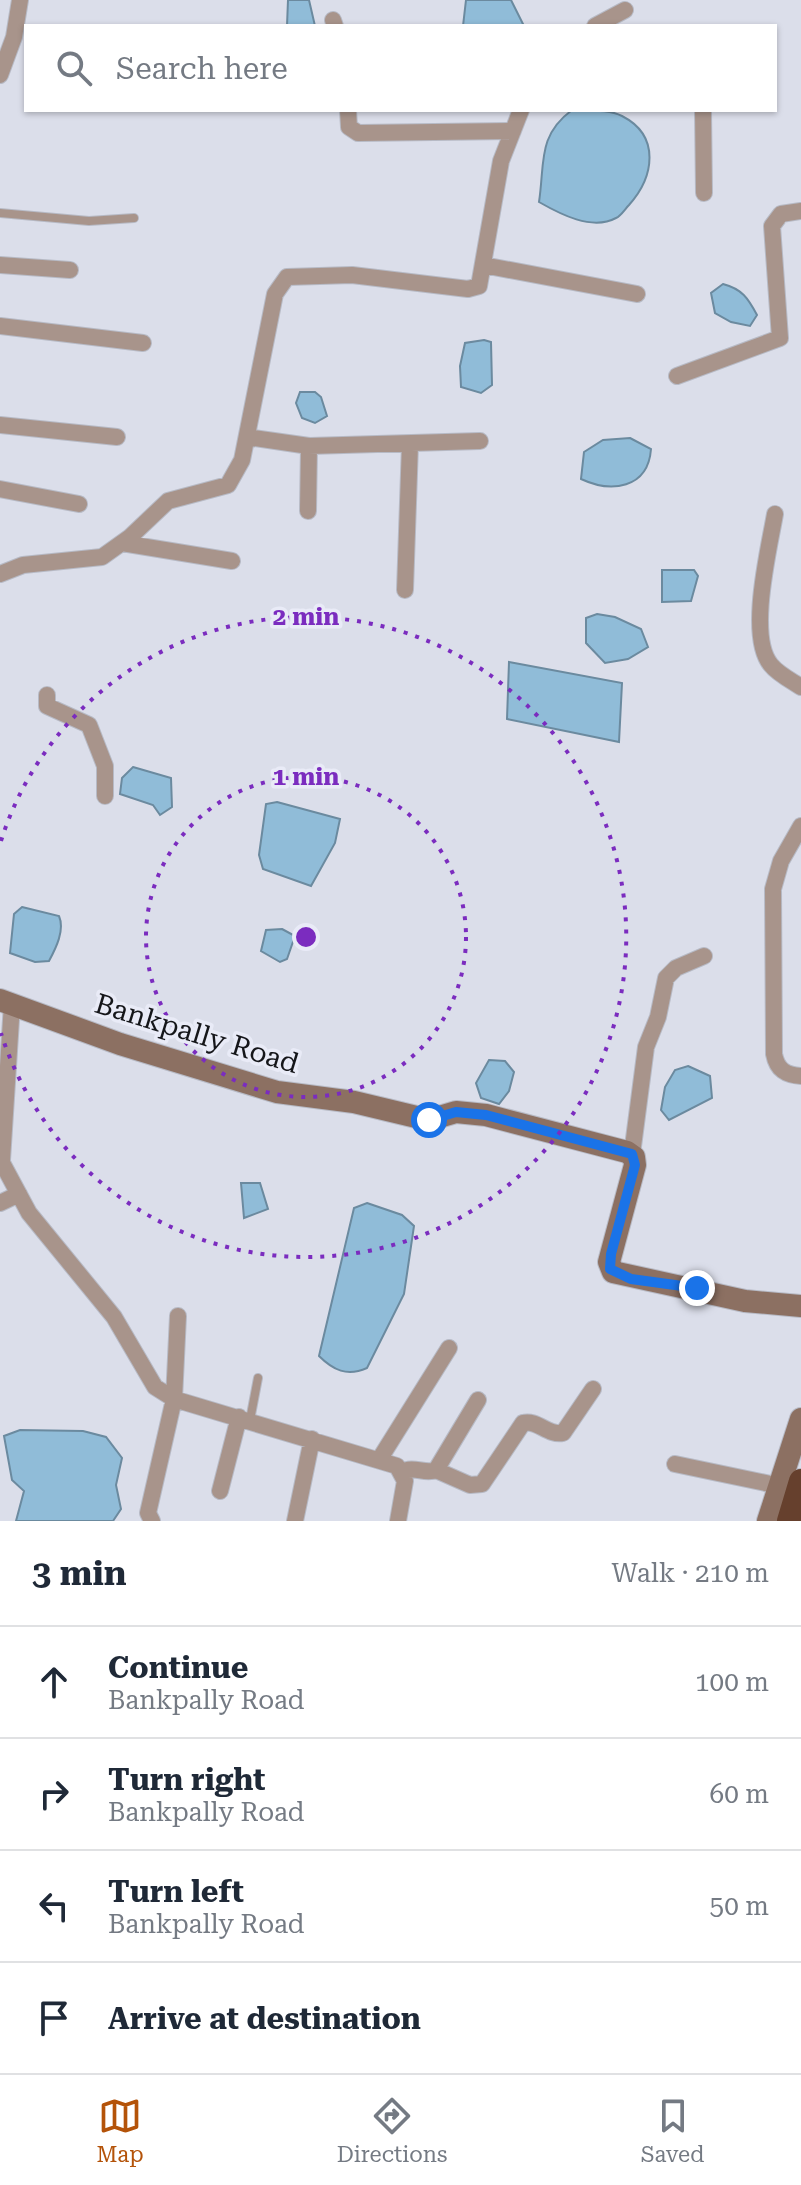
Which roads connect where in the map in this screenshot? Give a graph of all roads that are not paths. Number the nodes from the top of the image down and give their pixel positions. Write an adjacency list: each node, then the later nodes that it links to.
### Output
1 (20, 0): 4 (street)
2 (625, 10): 3 (street)
3 (599, 24)
4 (7, 36): 5 (street)
5 (0, 75)
6 (348, 112): 9 (street)
7 (520, 112): 9 (street)
8 (703, 112): 10 (street)
9 (513, 131): 15 (street)
10 (704, 193)
11 (801, 211): 20 (street)
12 (0, 213): 13 (lane)
13 (134, 218)
14 (0, 265): 16 (street)
15 (483, 265): 17 (street); 23 (street)
16 (70, 270)
17 (637, 294)
18 (0, 326): 19 (street)
19 (143, 343)
20 (677, 376)
21 (0, 425): 22 (street)
22 (117, 437)
23 (247, 437): 26 (street); 31 (street)
24 (480, 441): 25 (street)
25 (410, 444): 26 (street); 34 (street)
26 (309, 446): 29 (street)
27 (0, 489): 28 (street)
28 (79, 504)
29 (308, 511)
30 (775, 514): 35 (street)
31 (122, 543): 32 (street); 33 (street)
32 (232, 561)
33 (0, 574)
34 (405, 590)
35 (801, 687)
36 (47, 695): 37 (street)
37 (105, 796)
38 (801, 826): 41 (street)
39 (704, 956): 42 (street)
40 (6, 1002): 42 (street, Bankpally Road); 43 (street)
41 (801, 1076)
42 (632, 1154): 46 (street)
43 (1, 1160): 44 (street)
44 (19, 1194): 45 (street); 51 (street)
45 (0, 1203)
46 (801, 1306)
47 (178, 1316): 51 (street)
48 (449, 1348): 56 (street)
49 (258, 1378): 53 (lane)
50 (593, 1389): 58 (street)
51 (174, 1399): 53 (street); 62 (street)
52 (478, 1400): 58 (street)
53 (244, 1418): 55 (street); 61 (street)
54 (801, 1419): 60 (street)
55 (312, 1439): 56 (street); 63 (street)
56 (379, 1460): 59 (street)
57 (675, 1464): 60 (street)
58 (436, 1470): 59 (street)
59 (402, 1472): 64 (street)
60 (790, 1484): 65 (street); 66 (highway)
61 (220, 1491)
62 (152, 1521)
63 (295, 1521)
64 (398, 1521)
65 (768, 1521)
66 (789, 1521)

